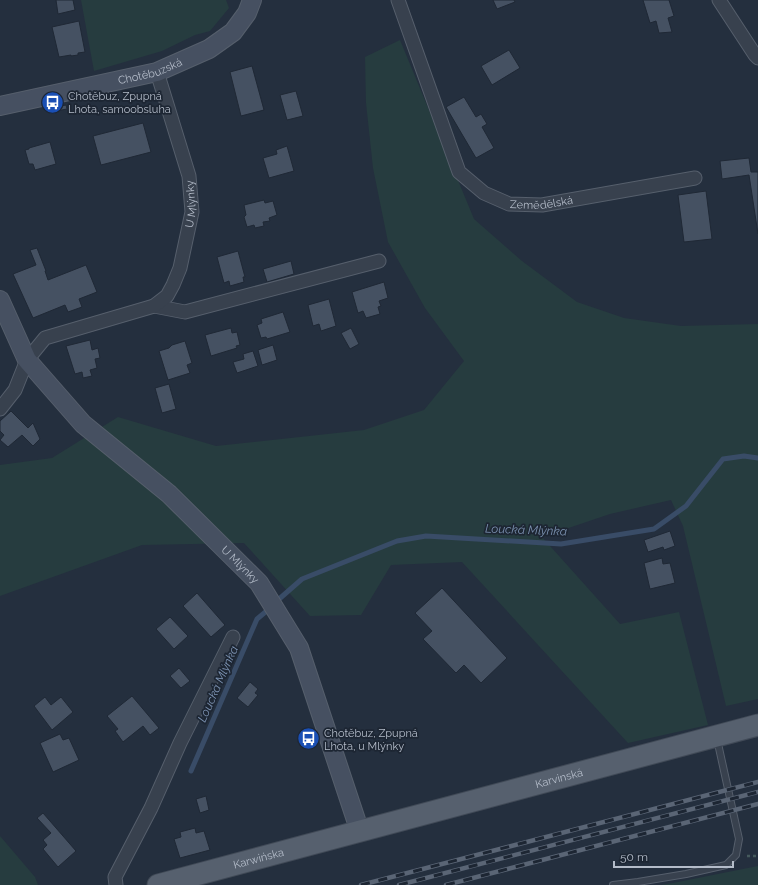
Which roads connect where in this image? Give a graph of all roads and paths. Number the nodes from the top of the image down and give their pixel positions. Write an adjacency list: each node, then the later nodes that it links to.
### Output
1 (252, 0): 5 (street, Chotěbuzská)
2 (398, 0): 7 (street, Zemědělská)
3 (719, 0): 4 (street)
4 (758, 58)
5 (157, 72): 6 (street, Chotěbuzská); 10 (street, U Mlýnky)
6 (0, 106)
7 (695, 178)
8 (379, 261): 10 (street, U Mlýnky)
9 (0, 300): 11 (street, U Mlýnky)
10 (154, 306): 11 (street, U Mlýnky)
11 (27, 360): 12 (street); 16 (street, U Mlýnky)
12 (0, 409)
13 (233, 637): 17 (street)
14 (758, 725): 15 (main road, Karvinská)
15 (716, 736): 16 (main road, Karvinská); 19 (lane)
16 (360, 832): 18 (main road, Karwińska)
17 (116, 885)
18 (158, 885)
19 (613, 885)

